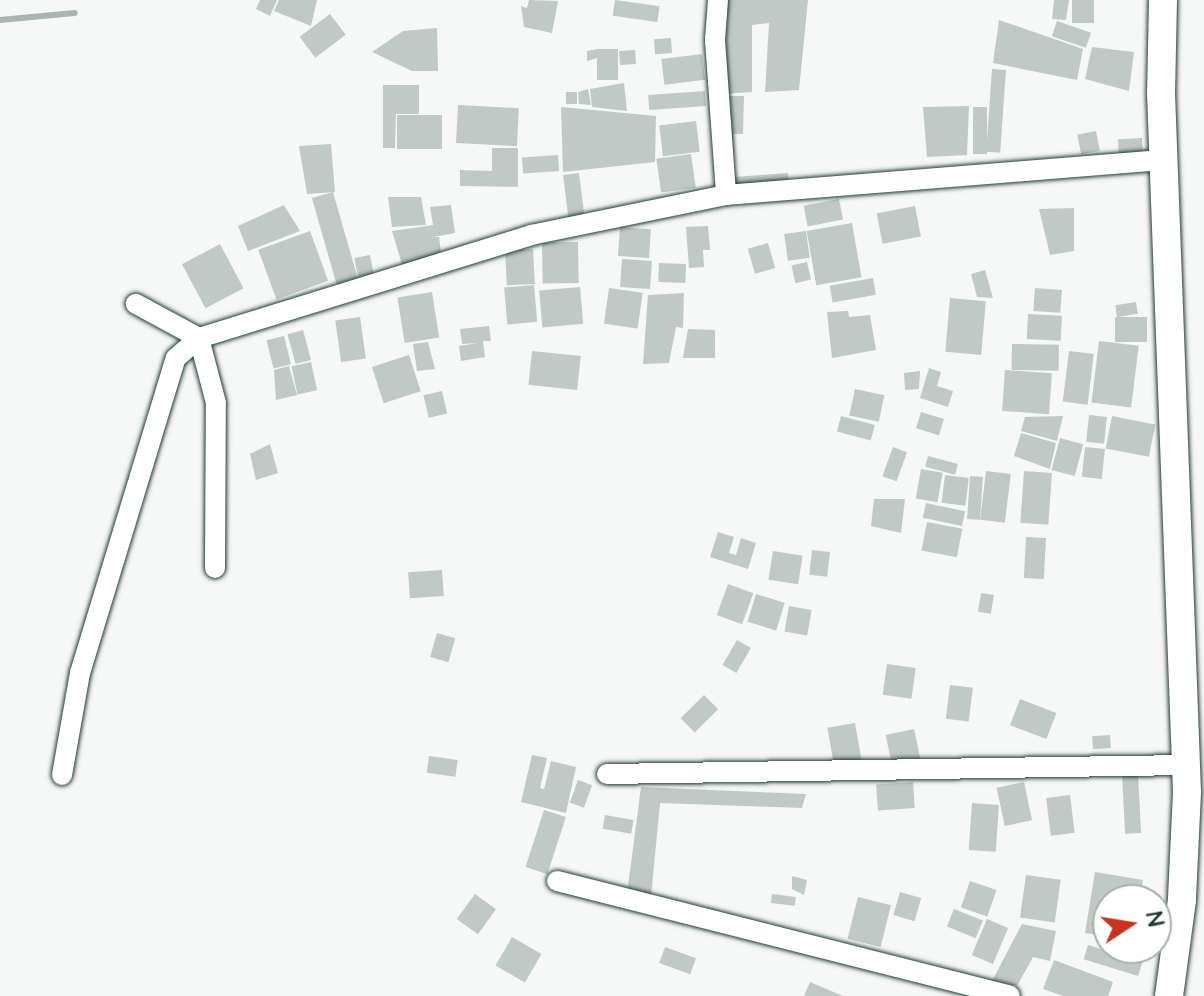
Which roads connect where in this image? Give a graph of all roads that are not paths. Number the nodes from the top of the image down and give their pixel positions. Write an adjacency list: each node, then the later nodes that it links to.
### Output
1 (718, 0): 4 (street)
2 (1163, 0): 3 (main road)
3 (1165, 160): 4 (street); 8 (main road)
4 (726, 195): 6 (street)
5 (136, 304): 6 (street)
6 (199, 338): 7 (street); 10 (street)
7 (215, 568)
8 (1186, 765): 9 (street); 13 (main road)
9 (607, 774)
10 (62, 775)
11 (557, 881): 12 (street)
12 (1010, 996)
13 (1169, 996)

